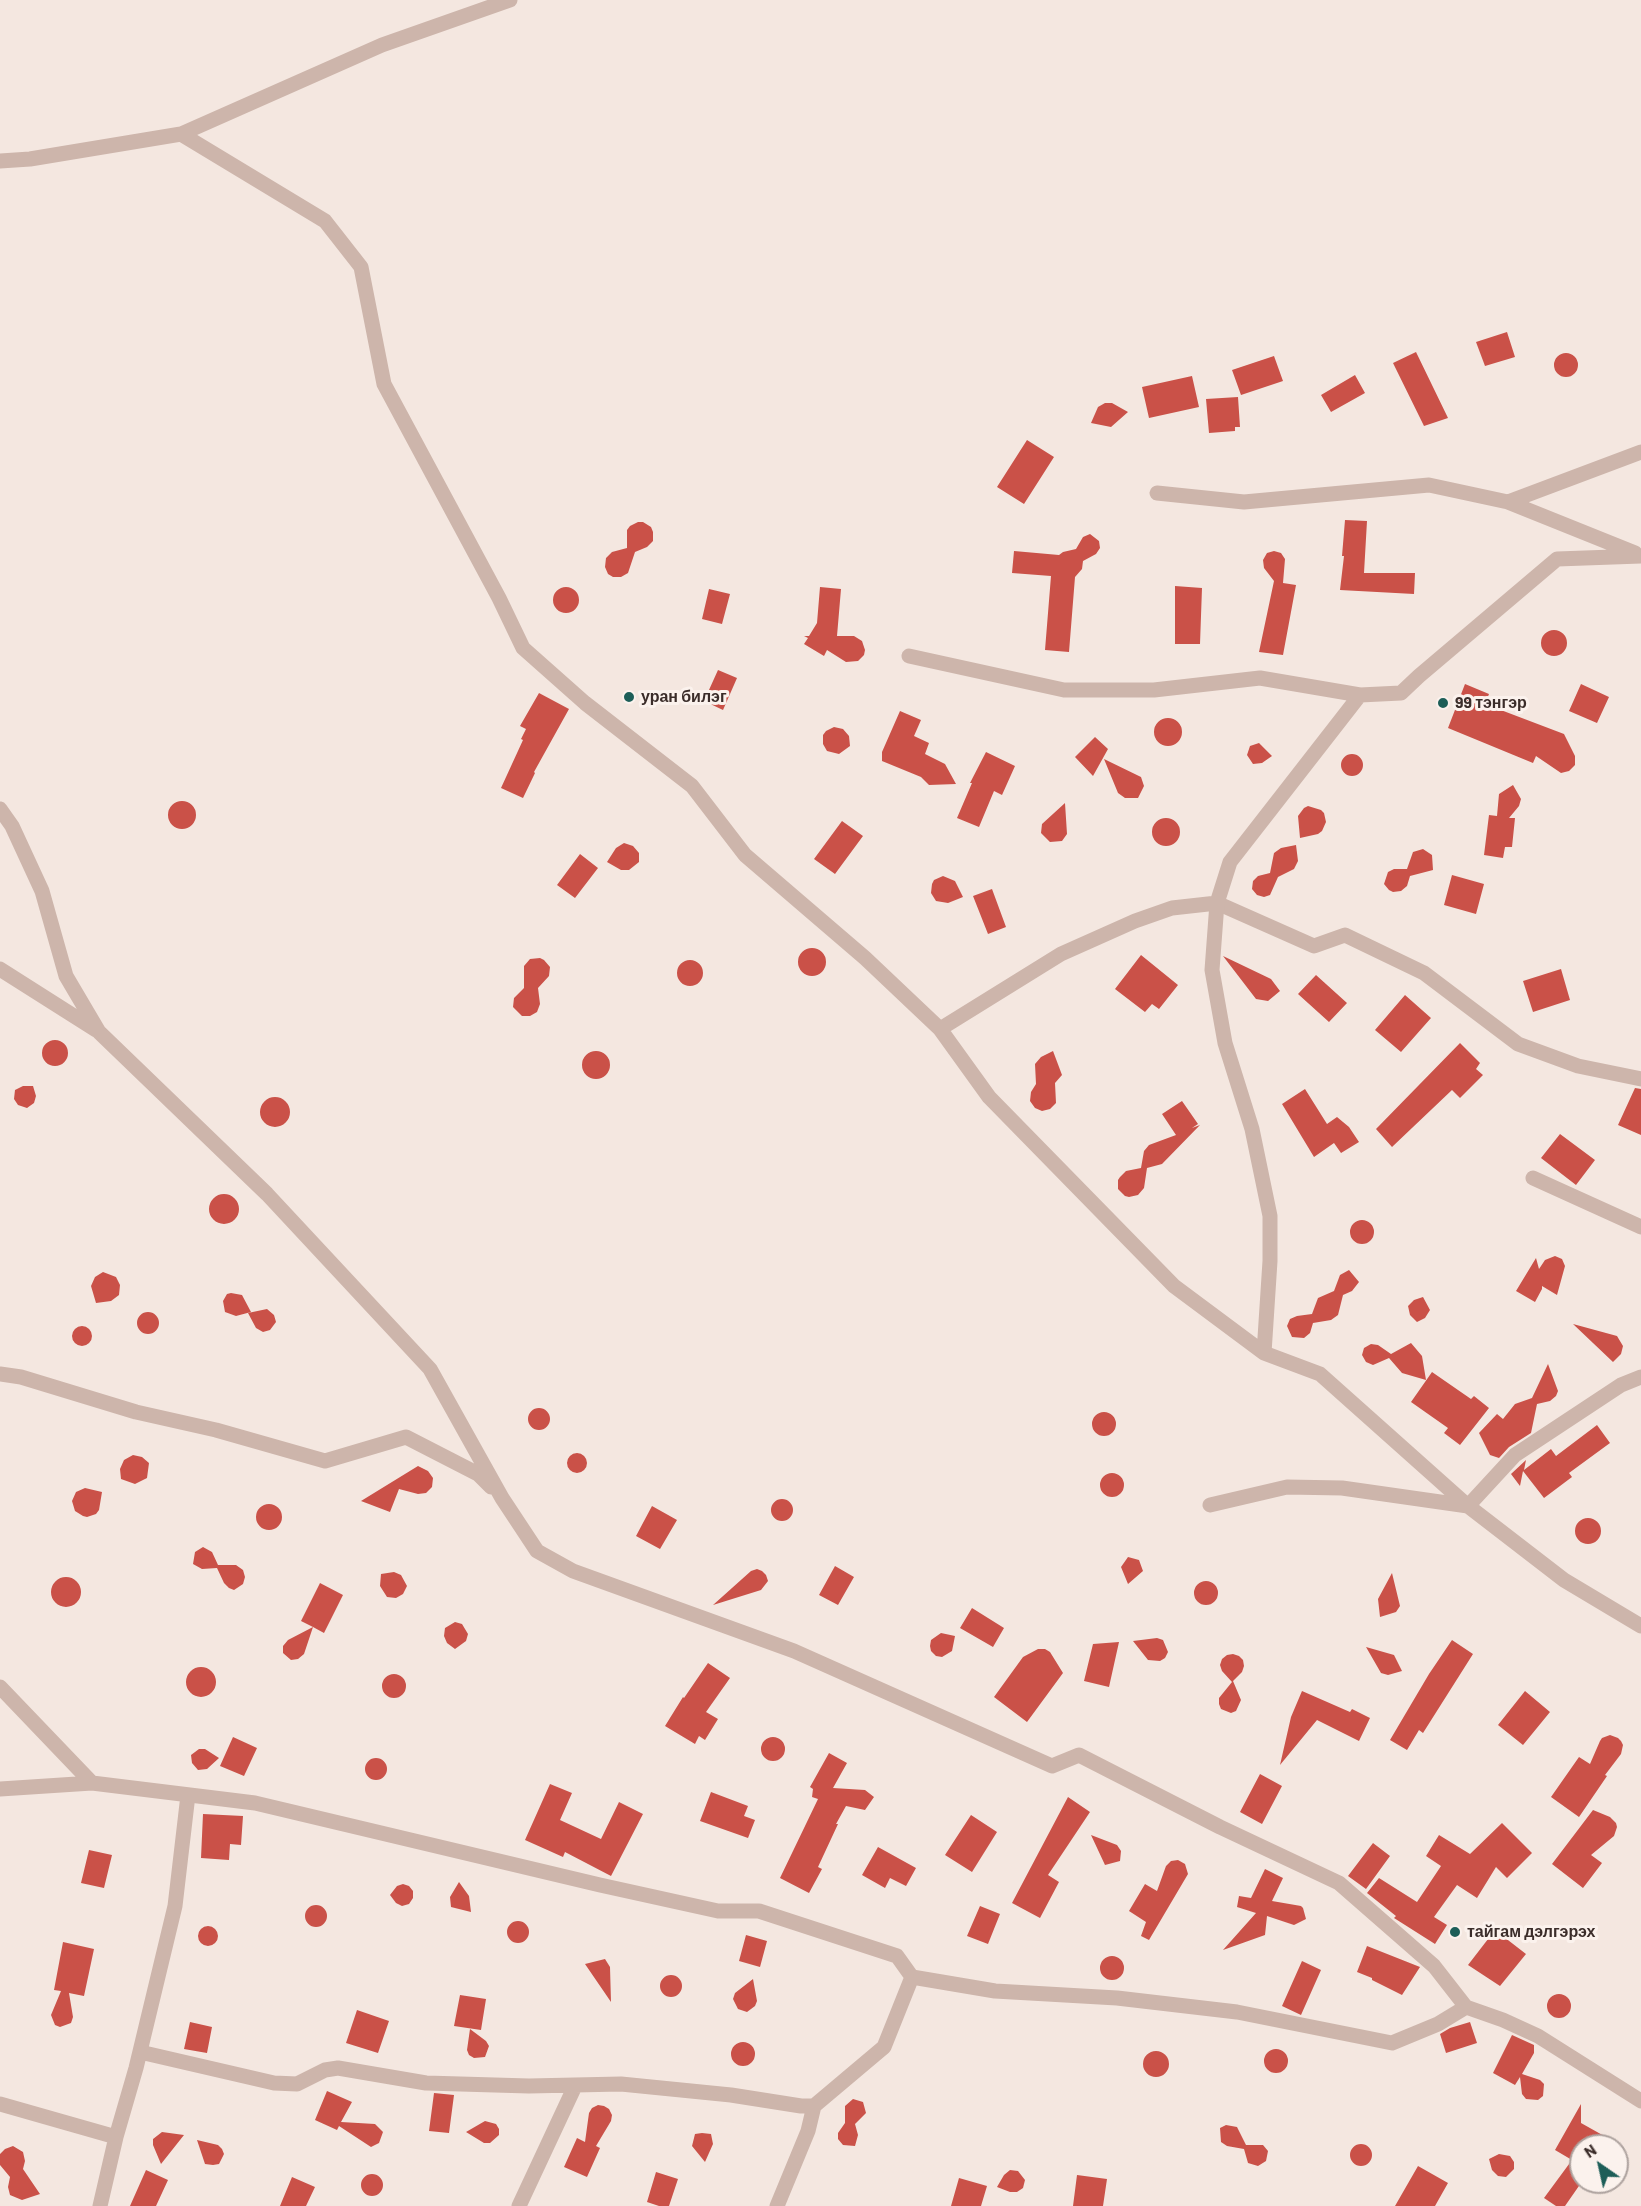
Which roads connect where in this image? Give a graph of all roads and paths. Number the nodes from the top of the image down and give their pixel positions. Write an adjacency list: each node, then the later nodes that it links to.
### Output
1 (510, 0): 2 (street)
2 (181, 134): 3 (street); 12 (street)
3 (0, 160)
4 (1641, 452): 6 (street)
5 (1157, 493): 6 (street)
6 (1508, 502): 8 (street)
7 (909, 656): 8 (street)
8 (1360, 695): 10 (street)
9 (0, 809): 13 (street)
10 (1217, 903): 12 (street); 14 (street); 17 (street)
11 (0, 969): 13 (street)
12 (940, 1029): 17 (street)
13 (99, 1032): 20 (street)
14 (1641, 1078)
15 (1533, 1178): 16 (street)
16 (1641, 1227)
17 (1264, 1353): 22 (street)
18 (0, 1374): 20 (street)
19 (1641, 1377): 22 (street)
20 (502, 1498): 29 (street)
21 (1210, 1505): 22 (street)
22 (1468, 1506): 23 (street)
23 (1641, 1626)
24 (0, 1687): 25 (street)
25 (92, 1783): 26 (street); 27 (street)
26 (0, 1789)
27 (188, 1795): 28 (street); 30 (street)
28 (912, 1977): 29 (street); 34 (street)
29 (1466, 2007): 32 (street)
30 (140, 2052): 31 (street); 35 (street)
31 (575, 2086): 34 (street); 37 (street)
32 (1641, 2101)
33 (0, 2104): 35 (street)
34 (814, 2106): 38 (street)
35 (116, 2137): 36 (street)
36 (100, 2206)
37 (519, 2206)
38 (777, 2206)

